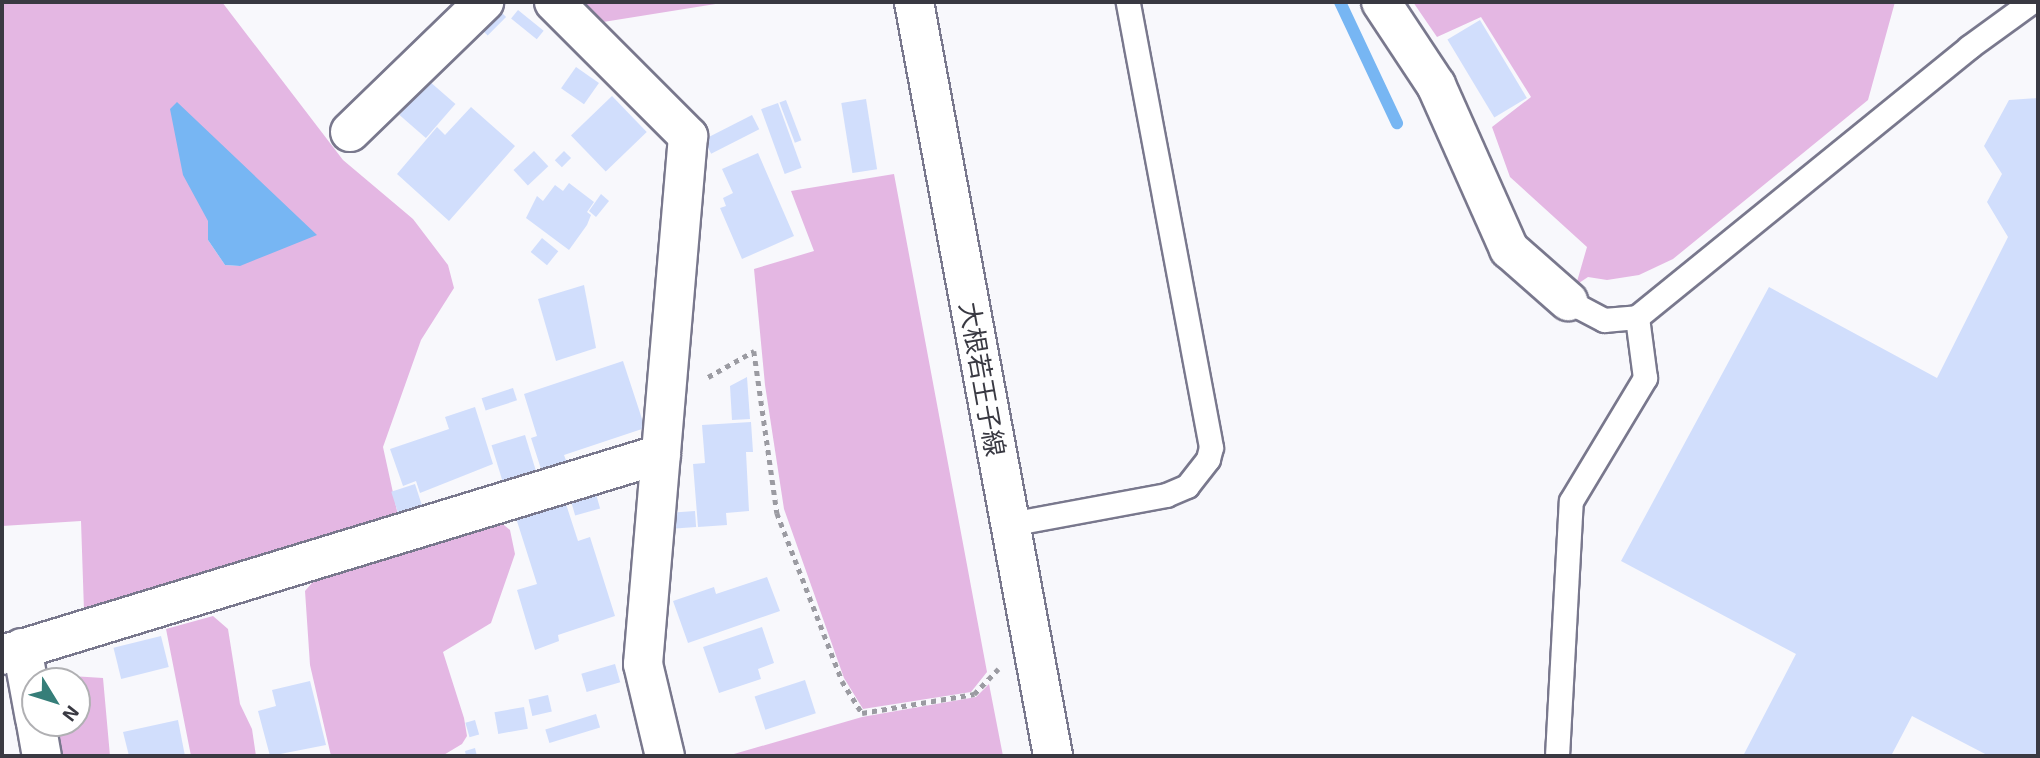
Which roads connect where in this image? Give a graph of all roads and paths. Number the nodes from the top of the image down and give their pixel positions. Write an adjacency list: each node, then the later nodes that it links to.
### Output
1 (484, 2): 7 (street)
2 (554, 2): 10 (street)
3 (914, 2): 12 (street, 大根若王子線)
4 (1128, 2): 12 (lane)
5 (1381, 2): 8 (street)
6 (2031, 2): 9 (lane)
7 (350, 132)
8 (1568, 301): 9 (lane)
9 (1637, 317): 20 (lane)
10 (665, 402): 11 (street); 13 (path)
11 (661, 454): 14 (street); 18 (street)
12 (1010, 524): 13 (street, 大根若王子線)
13 (1030, 636): 19 (street, 大根若王子線)
14 (12, 651): 15 (street)
15 (21, 678)
16 (38, 737): 17 (street)
17 (42, 756)
18 (665, 756)
19 (1053, 756)
20 (1557, 756)

